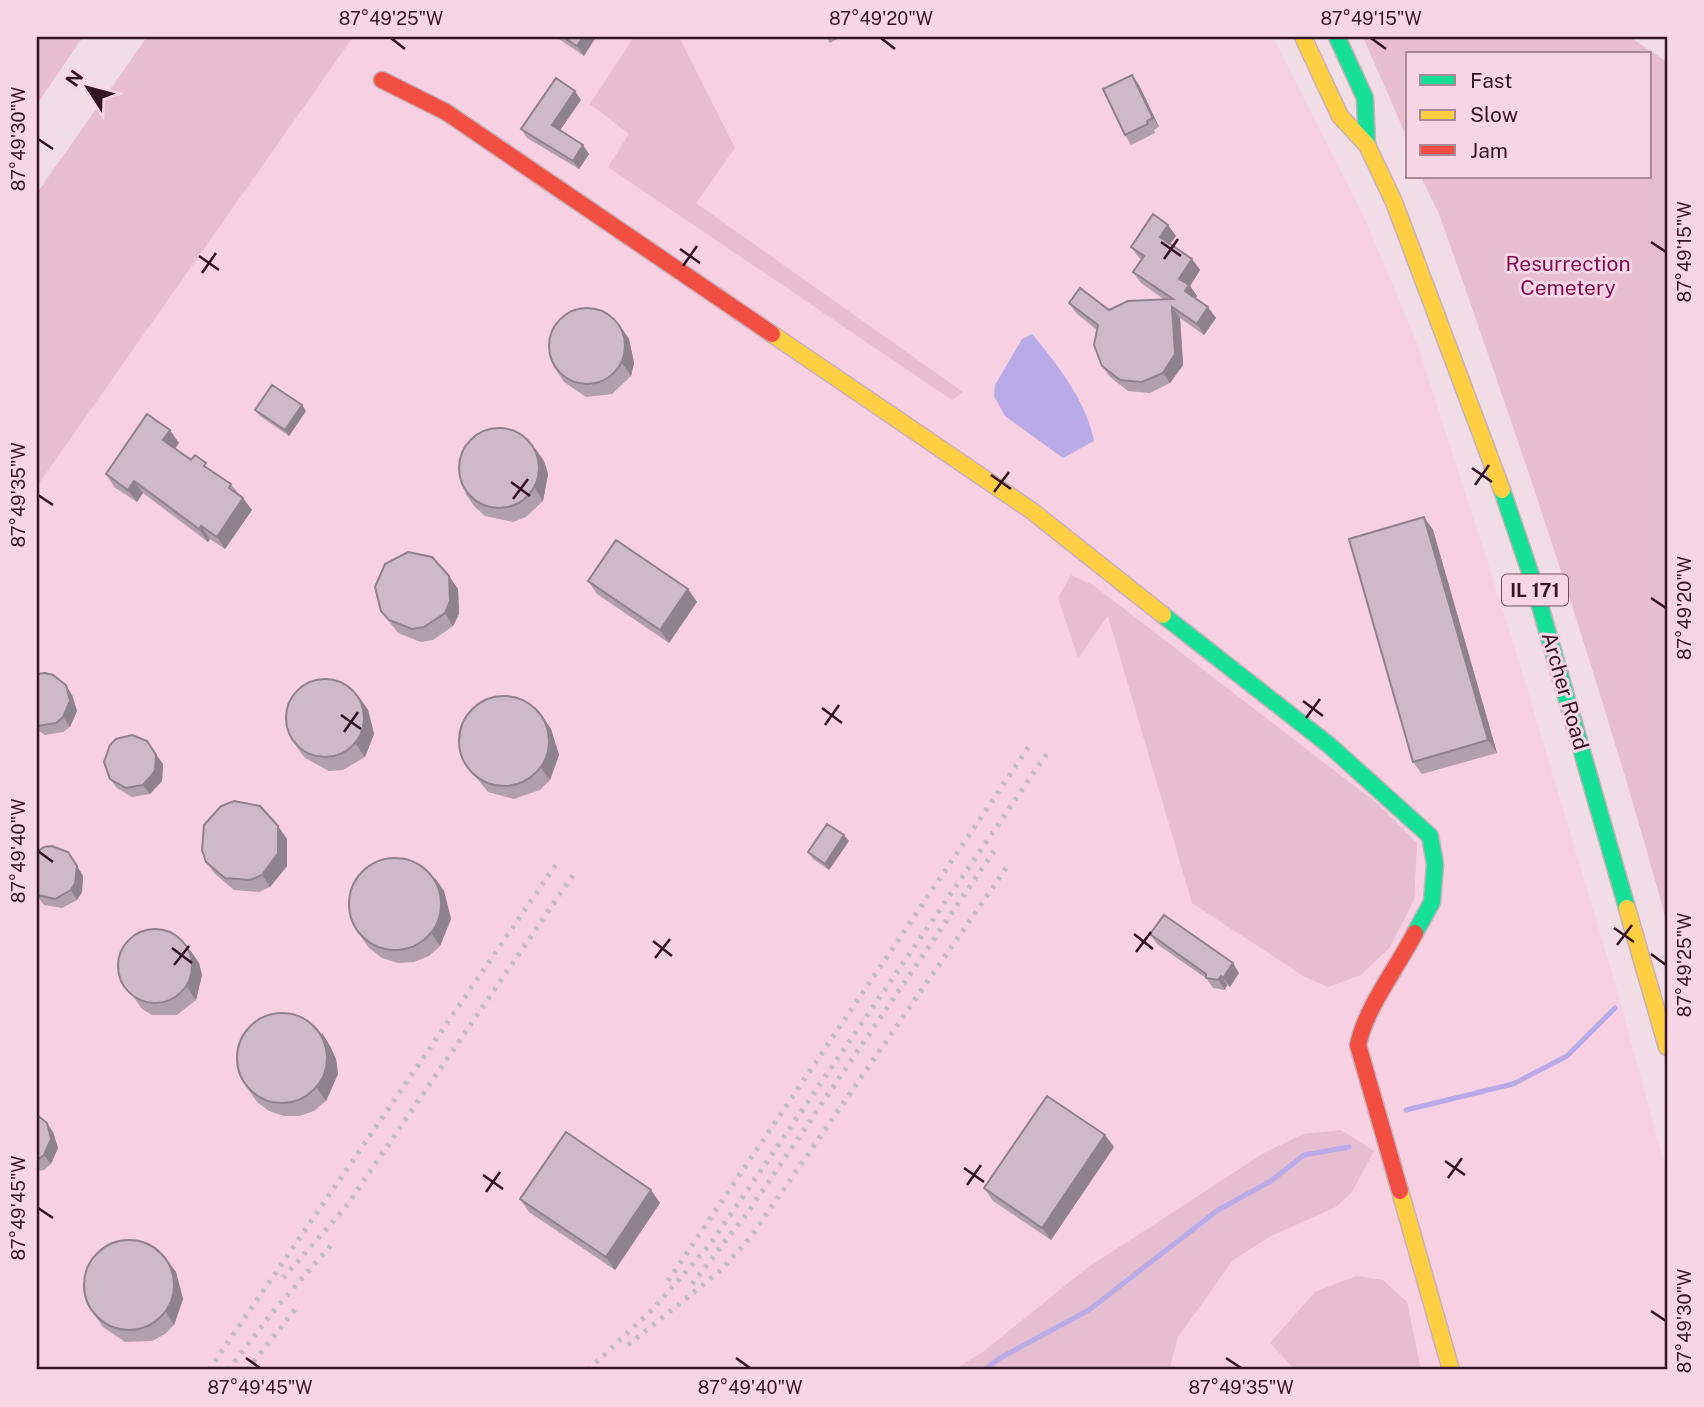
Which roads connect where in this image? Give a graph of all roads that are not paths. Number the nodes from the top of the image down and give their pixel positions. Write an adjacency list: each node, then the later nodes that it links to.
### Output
1 (1303, 37): 4 (street, Archer Road / IL 171)
2 (1337, 37): 4 (street, Archer Road / IL 171)
3 (382, 80): 6 (street)
4 (1367, 145): 5 (street, Archer Road / IL 171)
5 (1667, 1047)
6 (1451, 1370)

